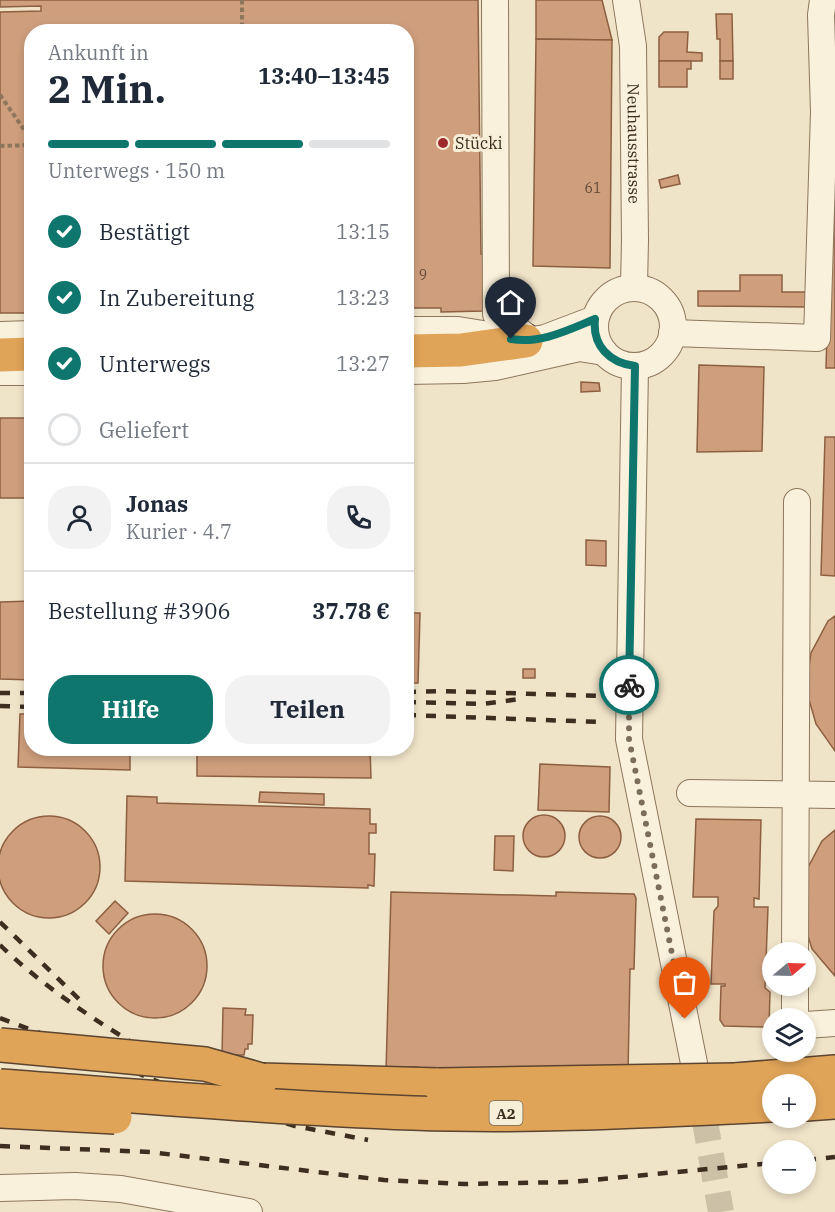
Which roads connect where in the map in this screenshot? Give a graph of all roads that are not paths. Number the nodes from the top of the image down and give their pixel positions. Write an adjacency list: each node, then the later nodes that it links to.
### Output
1 (495, 0): 10 (street)
2 (626, 0): 4 (street, Neuhausstrasse)
3 (823, 0): 7 (street)
4 (634, 287): 5 (street); 7 (street)
5 (595, 319): 10 (street); 12 (street)
6 (414, 330): 10 (street)
7 (672, 333): 15 (street)
8 (24, 334): 9 (street)
9 (0, 335)
10 (529, 341): 11 (highway)
11 (414, 351)
12 (604, 352): 15 (street); 16 (street)
13 (0, 354): 14 (highway)
14 (24, 354)
15 (635, 366): 33 (street)
16 (414, 371)
17 (0, 372): 18 (street)
18 (24, 372)
19 (797, 502): 21 (street)
20 (690, 793): 21 (street)
21 (795, 795): 22 (street); 23 (street)
22 (835, 795)
23 (795, 942)
24 (835, 1023): 25 (street)
25 (816, 1024)
26 (0, 1045): 29 (highway, bridge)
27 (0, 1064): 29 (highway, A2, bridge)
28 (835, 1072): 29 (highway, A2, bridge)
29 (261, 1080)
30 (0, 1086): 38 (highway, A2, bridge)
31 (835, 1086): 32 (street)
32 (816, 1087)
33 (699, 1089): 34 (street); 40 (street)
34 (762, 1090)
35 (835, 1102): 36 (highway)
36 (816, 1103)
37 (762, 1105): 38 (highway, A2, bridge)
38 (280, 1106): 39 (highway, bridge)
39 (0, 1111)
40 (704, 1116)
41 (0, 1188): 42 (street)
42 (249, 1212)

